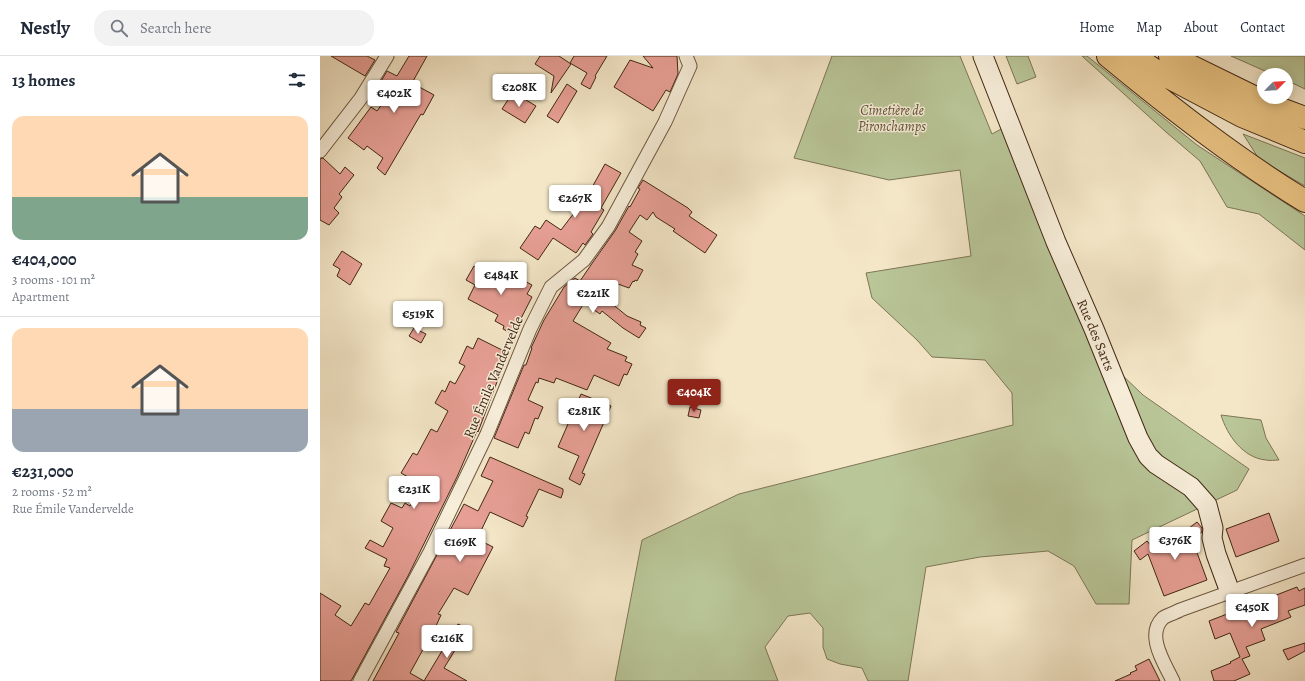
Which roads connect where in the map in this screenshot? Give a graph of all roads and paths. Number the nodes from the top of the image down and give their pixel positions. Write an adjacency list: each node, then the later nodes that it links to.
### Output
1 (387, 56): 11 (street)
2 (686, 56): 15 (street, Rue Émile Vandervelde)
3 (983, 56): 14 (street, Rue des Sarts)
4 (1108, 56): 12 (highway)
5 (1134, 56): 10 (highway)
6 (1170, 56): 7 (highway)
7 (1270, 105): 8 (highway); 9 (highway)
8 (1305, 112)
9 (1305, 118)
10 (1305, 142)
11 (320, 151)
12 (1305, 201)
13 (1305, 565): 14 (street)
14 (1230, 592): 16 (street)
15 (360, 681)
16 (1173, 681)

